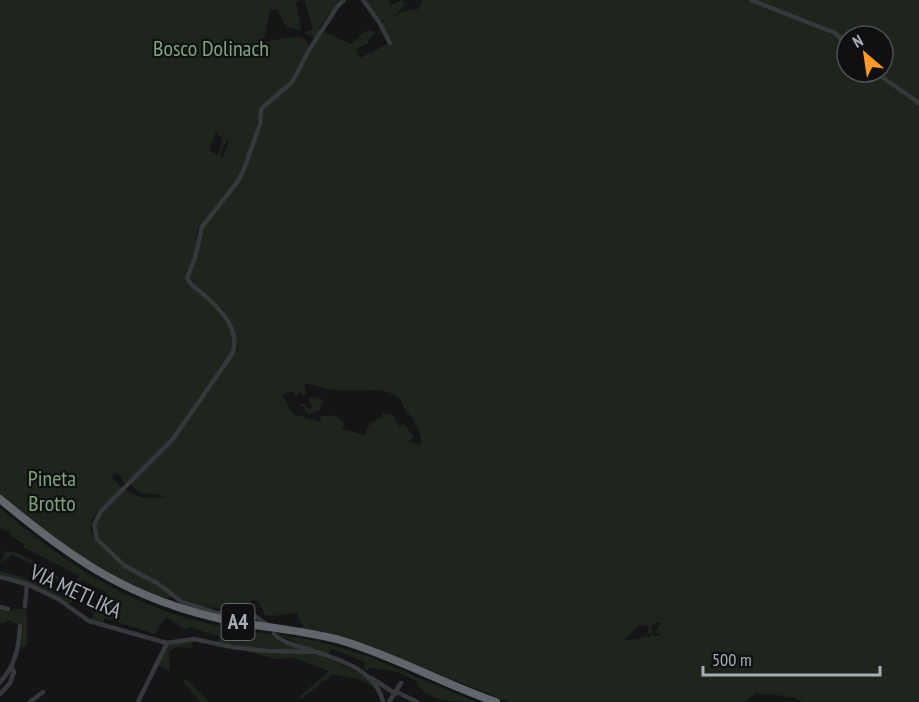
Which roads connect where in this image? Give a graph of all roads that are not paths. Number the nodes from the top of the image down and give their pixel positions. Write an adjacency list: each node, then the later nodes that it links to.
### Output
1 (344, 0): 15 (street)
2 (363, 0): 5 (street)
3 (751, 0): 4 (street)
4 (835, 33)
5 (390, 42)
6 (892, 84): 7 (street)
7 (919, 103)
8 (0, 499): 35 (highway, A4)
9 (0, 503): 34 (highway, A4)
10 (0, 577): 11 (street, VIA METLIKA)
11 (27, 584): 12 (street); 18 (street, VIA METLIKA)
12 (25, 606)
13 (0, 607): 14 (street)
14 (8, 609)
15 (266, 624)
16 (20, 626): 20 (street)
17 (274, 634): 21 (street)
18 (166, 643): 21 (street, VIA METLIKA); 30 (street)
19 (26, 650): 20 (street)
20 (17, 651): 22 (street)
21 (314, 652): 23 (street)
22 (12, 668): 24 (street); 28 (street)
23 (371, 678): 27 (street); 31 (street)
24 (0, 682)
25 (401, 683): 27 (street)
26 (43, 692): 29 (street)
27 (396, 693): 32 (street); 33 (street)
28 (0, 694)
29 (30, 702)
30 (138, 702)
31 (383, 702)
32 (389, 702)
33 (417, 702)
34 (484, 702)
35 (496, 702)

